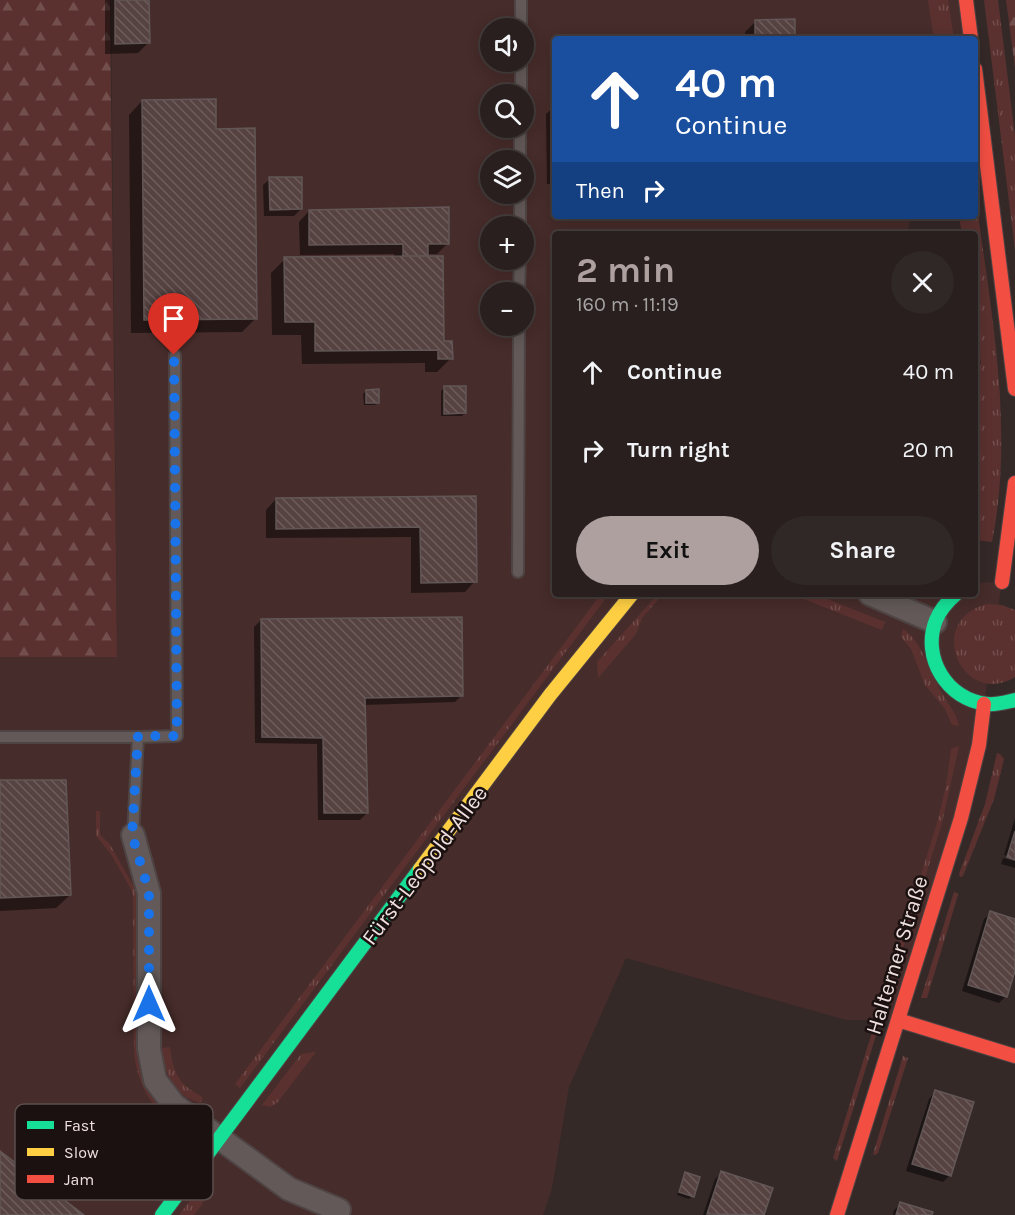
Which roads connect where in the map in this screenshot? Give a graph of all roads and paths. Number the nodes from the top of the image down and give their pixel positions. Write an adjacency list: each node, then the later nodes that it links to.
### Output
1 (521, 0): 3 (lane)
2 (966, 0): 4 (main road)
3 (521, 18)
4 (971, 36)
5 (978, 93): 8 (main road)
6 (519, 336): 10 (lane)
7 (174, 355): 19 (lane)
8 (1015, 389)
9 (1015, 483): 11 (main road)
10 (518, 572)
11 (1003, 583)
12 (630, 597): 25 (main road, Fürst-Leopold-Allee)
13 (877, 597): 15 (street)
14 (953, 597): 15 (main road)
15 (935, 622): 17 (main road)
16 (1015, 700): 17 (main road)
17 (984, 704): 21 (main road, Halterner Straße)
18 (0, 736): 19 (lane)
19 (138, 736): 20 (lane)
20 (132, 835): 23 (street)
21 (898, 1020): 22 (main road); 30 (main road, Halterner Straße)
22 (1015, 1056)
23 (173, 1104)
24 (213, 1134): 25 (street)
25 (219, 1139): 26 (main road, Fürst-Leopold-Allee); 28 (street)
26 (213, 1147)
27 (173, 1200): 29 (main road, Fürst-Leopold-Allee)
28 (339, 1210)
29 (162, 1215)
30 (837, 1215)

